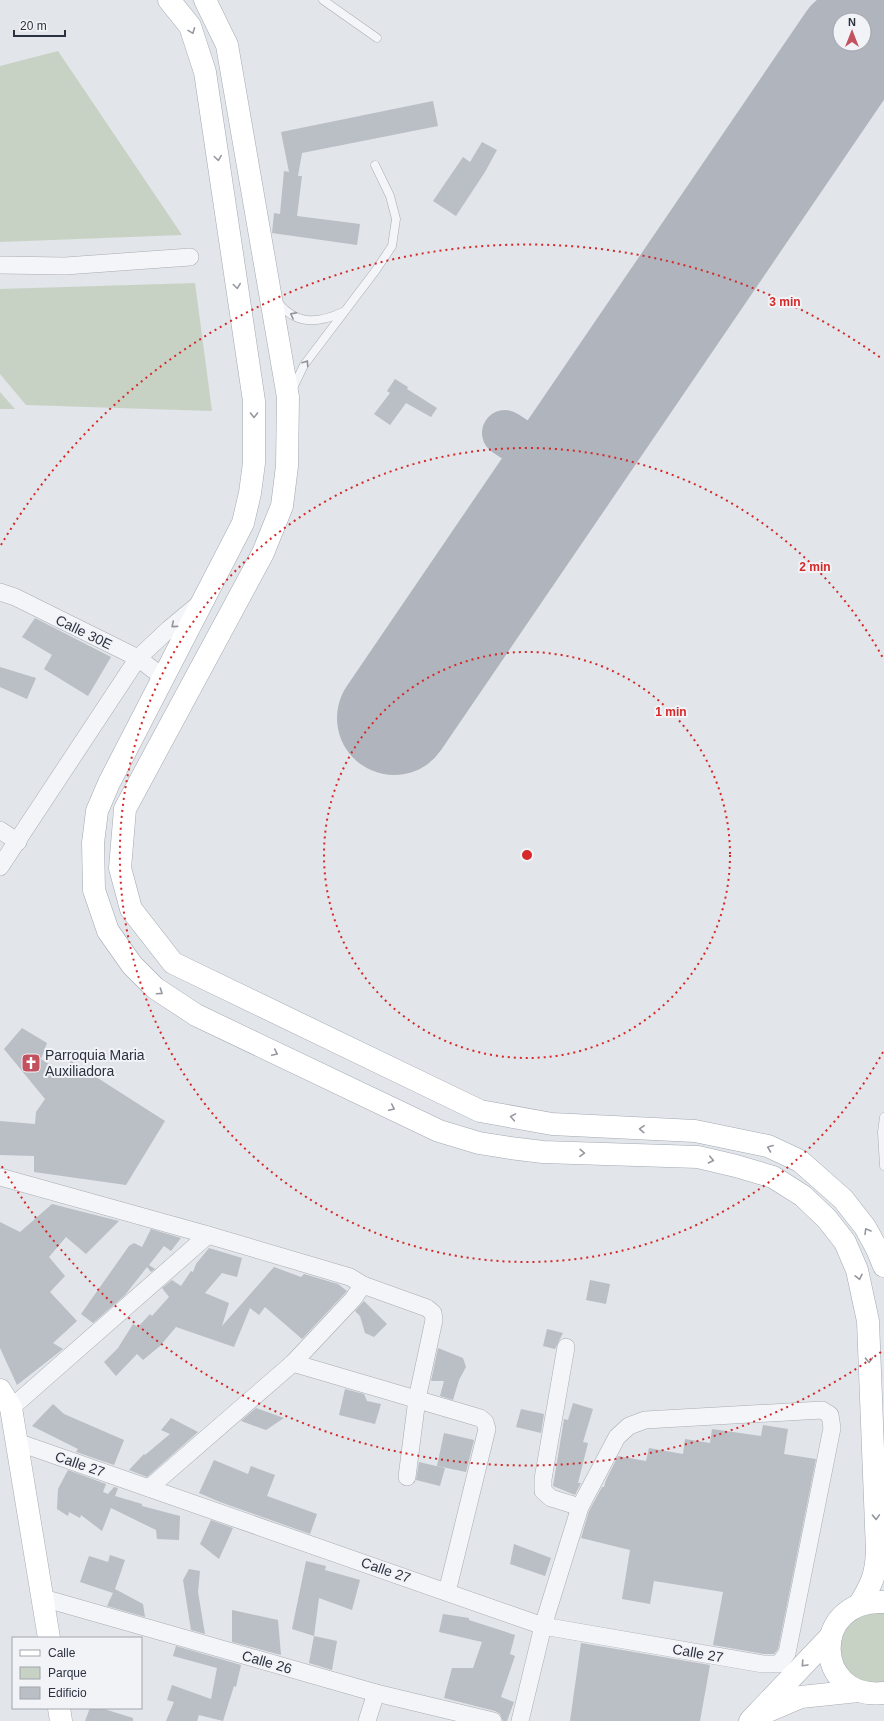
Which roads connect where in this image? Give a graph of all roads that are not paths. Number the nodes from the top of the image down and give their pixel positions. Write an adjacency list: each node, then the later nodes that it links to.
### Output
1 (168, 0): 12 (main road, one-way to 12)
2 (205, 0): 8 (main road)
3 (323, 0): 4 (lane)
4 (377, 38)
5 (375, 165): 9 (lane)
6 (190, 257): 7 (street)
7 (0, 265)
8 (269, 289): 9 (lane, one-way to 8); 10 (main road)
9 (344, 312): 10 (lane, one-way to 9)
10 (288, 397): 22 (main road, one-way to 10)
11 (0, 592): 13 (street, Calle 30E)
12 (204, 600): 13 (street, one-way to 13); 14 (main road)
13 (138, 658): 14 (street, Calle 30E); 16 (street)
14 (164, 678): 36 (main road, one-way to 36)
15 (0, 830): 16 (street)
16 (18, 842): 17 (street)
17 (0, 867)
18 (884, 1117): 19 (lane)
19 (884, 1166)
20 (0, 1177): 21 (street)
21 (208, 1235): 23 (street); 28 (street)
22 (884, 1266)
23 (363, 1285): 25 (street); 27 (street)
24 (566, 1347): 32 (street)
25 (293, 1363): 27 (street); 31 (street)
26 (0, 1390): 28 (main road)
27 (418, 1400): 30 (street); 33 (street)
28 (11, 1408): 29 (main road)
29 (17, 1442): 31 (street, Calle 27); 34 (main road)
30 (407, 1477)
31 (149, 1488): 33 (street, Calle 27)
32 (580, 1507): 37 (street); 37 (street, Calle 27)
33 (447, 1592): 37 (street, Calle 27)
34 (43, 1598): 39 (main road); 40 (street, Calle 26)
35 (884, 1602): 36 (main road)
36 (859, 1605): 38 (main road)
37 (543, 1626): 47 (street)
38 (831, 1636): 41 (main road); 43 (main road, one-way to 43)
39 (49, 1637)
40 (376, 1694): 45 (street); 46 (street, Calle 26)
41 (874, 1697): 43 (main road)
42 (59, 1709): 44 (main road)
43 (752, 1719)
44 (61, 1721)
45 (367, 1721)
46 (493, 1721)
47 (520, 1721)

